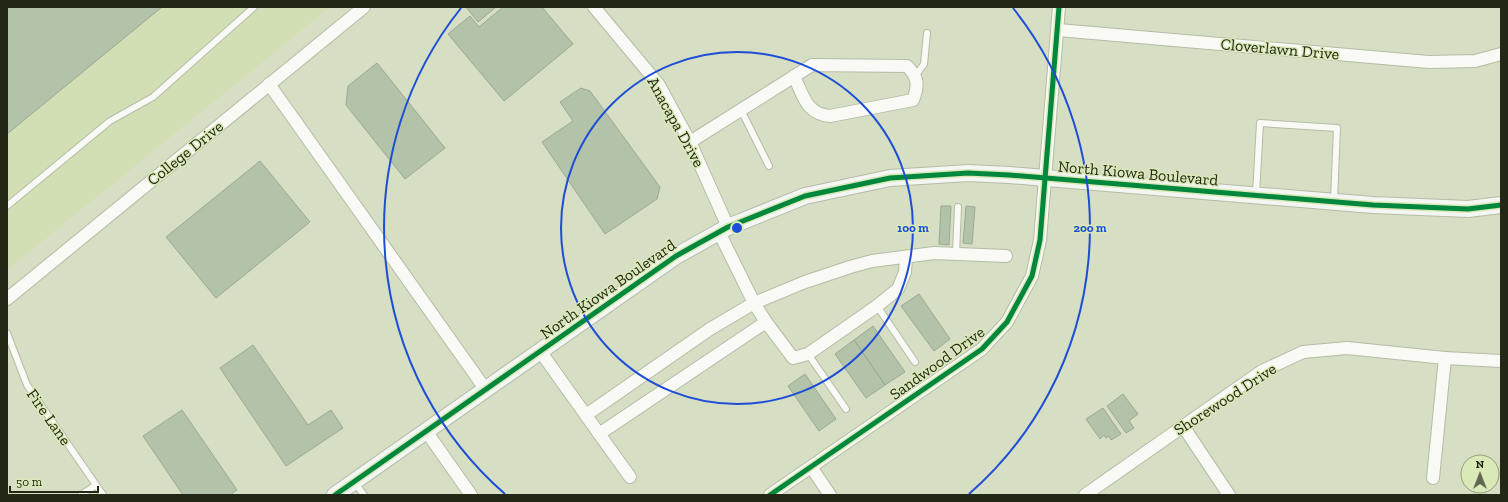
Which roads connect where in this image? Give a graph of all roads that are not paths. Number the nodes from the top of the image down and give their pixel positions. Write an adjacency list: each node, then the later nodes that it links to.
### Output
1 (254, 7): 18 (lane)
2 (364, 7): 10 (street, College Drive)
3 (594, 7): 12 (street, Anacapa Drive)
4 (1059, 7): 5 (street, Sandwood Drive)
5 (1058, 30): 7 (street, Cloverlawn Drive); 14 (street, Sandwood Drive)
6 (927, 33): 8 (lane)
7 (1501, 54)
8 (916, 75): 9 (street); 9 (street)
9 (794, 76): 11 (street)
10 (269, 84): 24 (street, College Drive); 34 (street)
11 (741, 110): 12 (street); 13 (lane)
12 (690, 142): 20 (street, Anacapa Drive)
13 (770, 166)
14 (1044, 178): 15 (street, North Kiowa Boulevard); 20 (street, North Kiowa Boulevard); 40 (street, Sandwood Drive)
15 (1256, 196): 16 (street, North Kiowa Boulevard); 16 (lane)
16 (1334, 202): 17 (street, North Kiowa Boulevard)
17 (1501, 205)
18 (7, 206)
19 (958, 206): 21 (lane)
20 (723, 230): 25 (street, Anacapa Drive); 29 (street, North Kiowa Boulevard)
21 (956, 253): 22 (street); 23 (street)
22 (1006, 256)
23 (906, 257): 25 (street); 26 (street)
24 (7, 299)
25 (754, 303): 27 (street, Anacapa Drive); 36 (street)
26 (877, 306): 30 (street); 33 (lane)
27 (766, 322): 30 (street, Anacapa Drive); 39 (street)
28 (7, 333): 44 (lane, Fire Lane)
29 (540, 351): 34 (street, North Kiowa Boulevard); 36 (street)
30 (808, 354): 35 (lane)
31 (1445, 358): 32 (street, Shorewood Drive); 37 (street, Shorewood Drive); 42 (street)
32 (1501, 361)
33 (915, 362)
34 (486, 390): 38 (street, North Kiowa Boulevard)
35 (846, 409)
36 (586, 415): 39 (street)
37 (1183, 426): 52 (street, Shorewood Drive); 53 (street)
38 (426, 432): 43 (street, North Kiowa Boulevard); 49 (street)
39 (599, 434): 41 (street)
40 (811, 467): 50 (street, Sandwood Drive); 51 (street)
41 (630, 477)
42 (1433, 478)
43 (354, 482): 47 (street, North Kiowa Boulevard); 48 (lane)
44 (96, 485): 45 (lane); 46 (lane, Fire Lane)
45 (80, 495)
46 (103, 495)
47 (335, 495)
48 (364, 495)
49 (471, 495)
50 (770, 495)
51 (830, 495)
52 (1085, 495)
53 (1229, 495)

